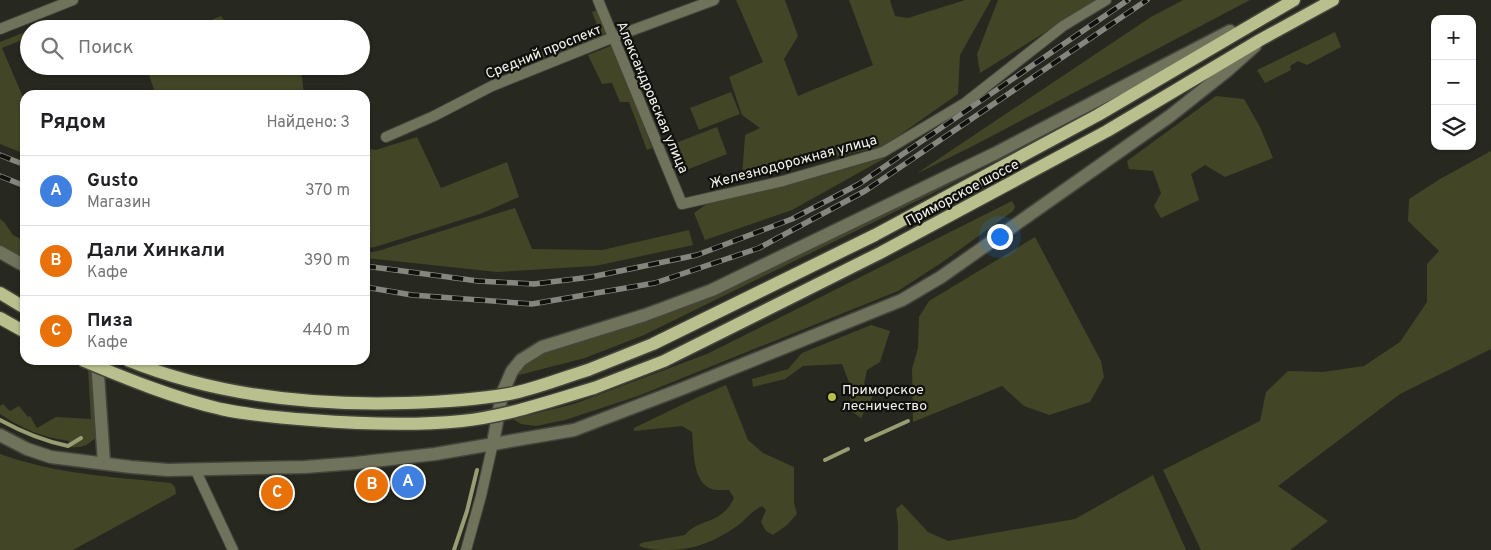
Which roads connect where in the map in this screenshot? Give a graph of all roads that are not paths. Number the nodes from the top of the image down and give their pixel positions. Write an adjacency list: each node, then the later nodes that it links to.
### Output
1 (73, 0): 7 (street)
2 (598, 0): 10 (street, Александровская улица)
3 (714, 0): 10 (street, Средний проспект)
4 (1106, 0): 13 (street, Железнодорожная улица)
5 (1292, 0): 22 (main road, Приморское шоссе, bridge); 24 (street)
6 (1333, 0): 11 (main road, Приморское шоссе)
7 (24, 20)
8 (20, 22): 9 (street)
9 (0, 30)
10 (614, 37): 12 (street, Средний проспект); 13 (street, Александровская улица)
11 (1260, 40): 20 (main road, Приморское шоссе, bridge); 24 (street)
12 (386, 137)
13 (682, 204)
14 (0, 252): 15 (street)
15 (20, 263)
16 (0, 293): 17 (main road)
17 (20, 305)
18 (0, 318): 19 (main road)
19 (20, 329)
20 (94, 365)
21 (97, 365): 25 (street)
22 (142, 365)
23 (0, 435): 25 (street)
24 (493, 443): 26 (street); 28 (street)
25 (104, 464): 26 (street)
26 (195, 469): 27 (street)
27 (233, 550)
28 (466, 550)

